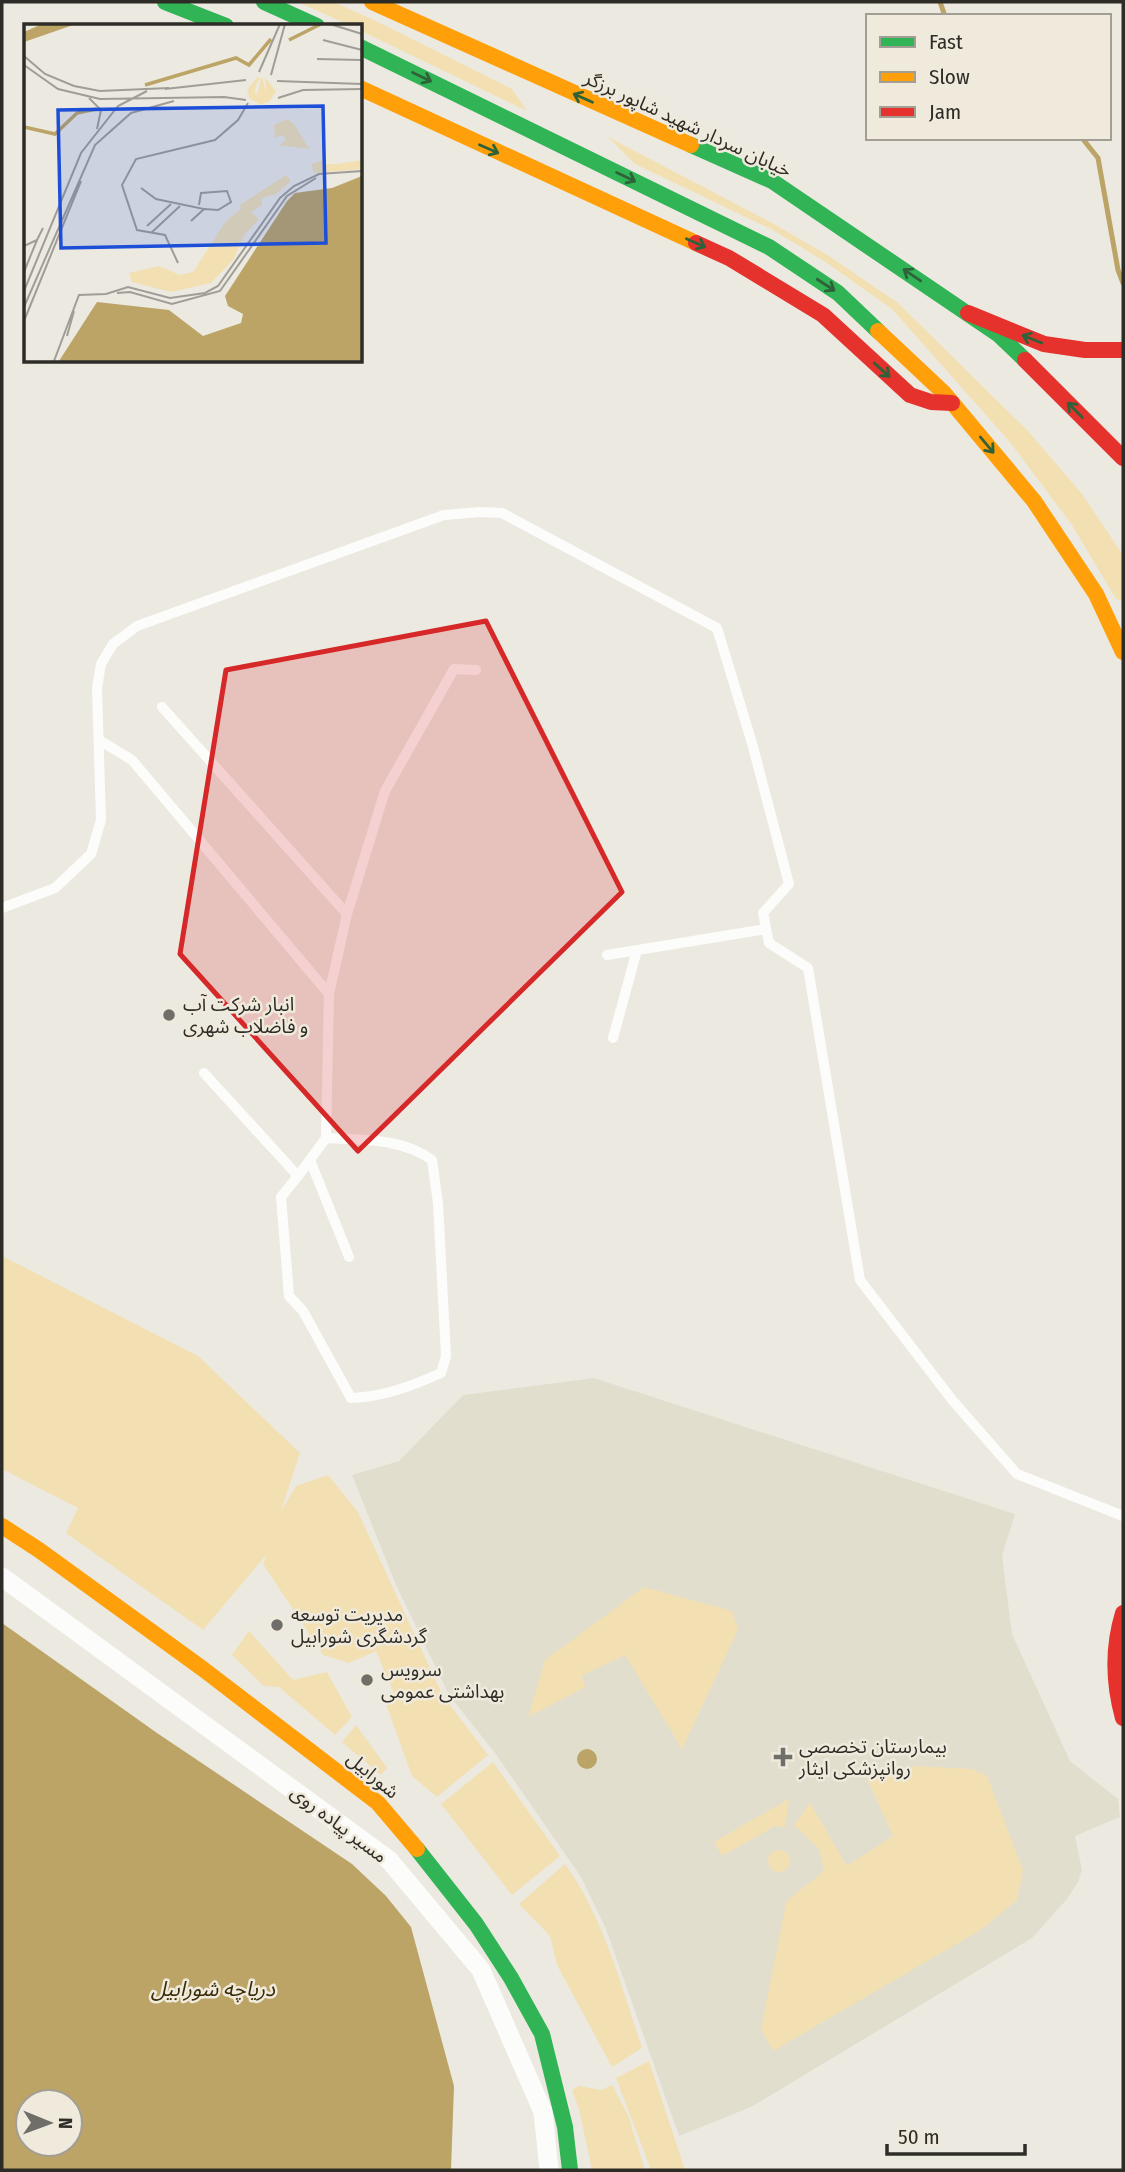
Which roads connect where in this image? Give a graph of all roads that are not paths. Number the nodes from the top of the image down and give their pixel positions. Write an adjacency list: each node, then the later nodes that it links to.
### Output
1 (165, 2): 4 (main road)
2 (264, 2): 5 (main road)
3 (372, 2): 8 (main road, خیابان سردار شهید شاپور برزگر, one-way to 3)
4 (221, 24)
5 (313, 24)
6 (362, 48): 10 (main road, one-way to 10)
7 (362, 89): 10 (main road, one-way to 10)
8 (968, 313): 9 (main road, one-way to 8); 11 (main road, خیابان سردار شهید شاپور برزگر, one-way to 8)
9 (1123, 350)
10 (952, 403): 12 (main road, one-way to 12)
11 (1123, 458)
12 (1096, 594): 13 (main road); 14 (main road)
13 (1123, 611)
14 (1123, 652)
15 (476, 670): 19 (lane)
16 (162, 707): 19 (lane)
17 (99, 740): 18 (lane); 20 (lane); 23 (lane)
18 (2, 908)
19 (347, 914): 23 (lane)
20 (766, 929): 21 (lane); 30 (lane)
21 (637, 950): 22 (lane); 24 (lane)
22 (607, 955)
23 (329, 994): 26 (lane)
24 (613, 1038)
25 (204, 1073): 28 (lane)
26 (326, 1138): 27 (lane); 28 (lane)
27 (310, 1160): 28 (lane); 29 (lane)
28 (298, 1177)
29 (349, 1257)
30 (1123, 1516)
31 (2, 1526): 36 (main road, شورابیل)
32 (2, 1577): 35 (street, مسیر پیاده روی)
33 (1123, 1613): 34 (main road)
34 (1123, 1718)
35 (549, 2170)
36 (570, 2170)

